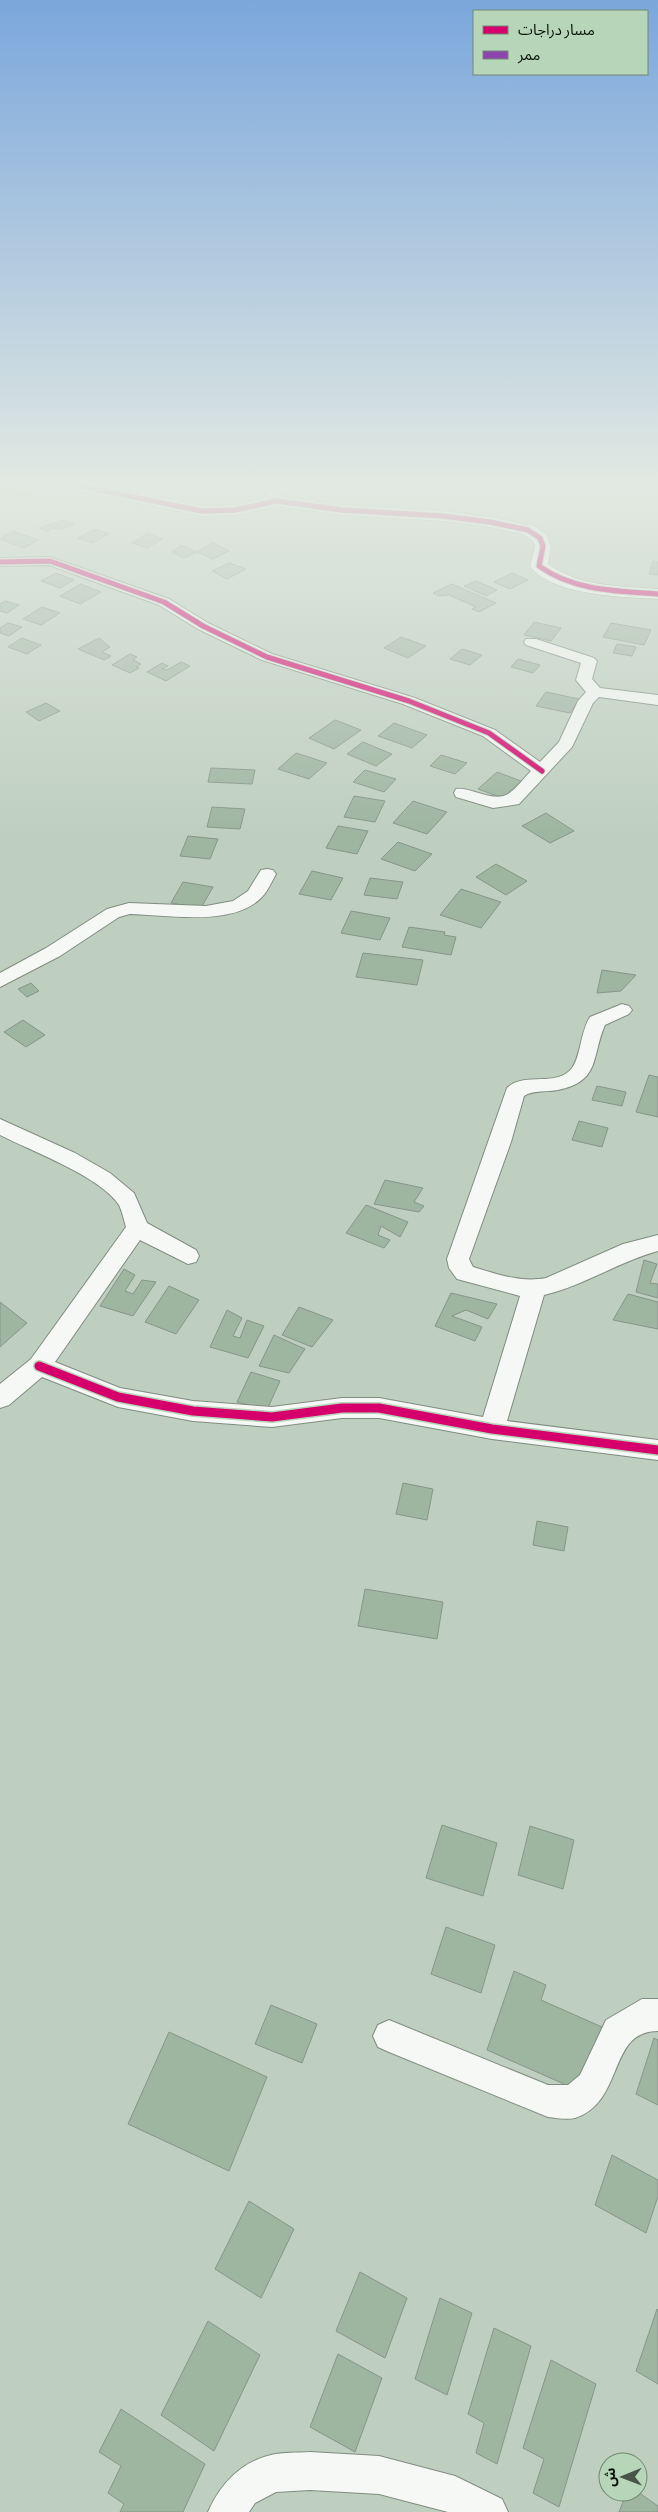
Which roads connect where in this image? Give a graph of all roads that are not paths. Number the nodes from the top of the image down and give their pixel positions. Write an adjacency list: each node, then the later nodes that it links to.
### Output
1 (156, 599): 5 (street)
2 (531, 642): 3 (street)
3 (595, 692): 4 (street); 5 (street)
4 (658, 700)
5 (542, 771): 6 (street)
6 (462, 793)
7 (267, 874): 8 (street)
8 (0, 981)
9 (622, 1010): 14 (street)
10 (0, 1126): 11 (street)
11 (137, 1228): 13 (street); 15 (street)
12 (658, 1243): 14 (street)
13 (188, 1256)
14 (534, 1289): 17 (street)
15 (39, 1366): 16 (street); 17 (street)
16 (0, 1398)
17 (492, 1429): 18 (street)
18 (658, 1450)
19 (658, 2015): 20 (street)
20 (389, 2036)
21 (227, 2512): 22 (street)
22 (489, 2512)

